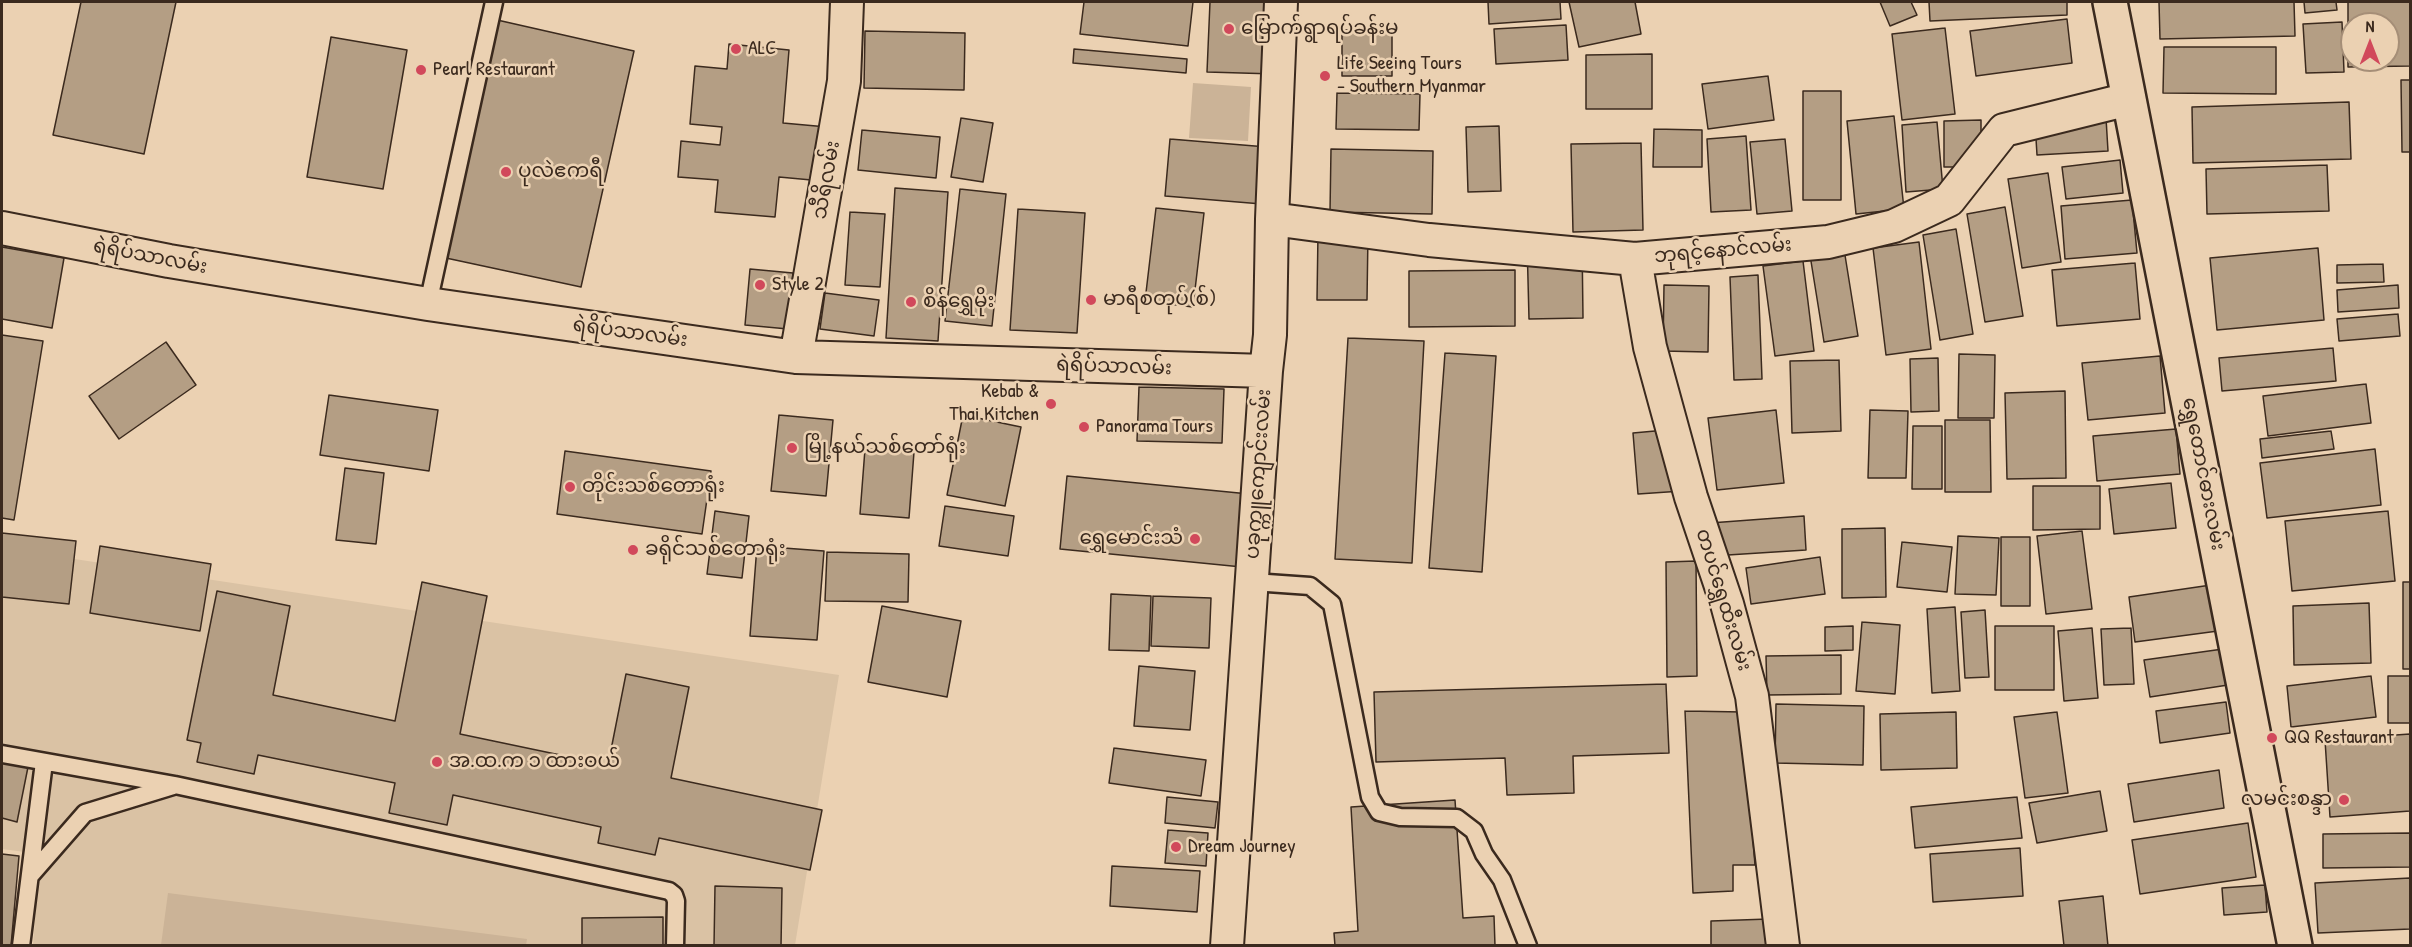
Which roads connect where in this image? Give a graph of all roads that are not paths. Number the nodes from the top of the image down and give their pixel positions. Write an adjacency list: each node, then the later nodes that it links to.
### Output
1 (494, 2): 9 (lane)
2 (847, 2): 10 (street, သီရိလမ်း)
3 (1281, 2): 6 (street, ပခုက္ကူကျောင်းလမ်း)
4 (2110, 2): 5 (street, ရွှေတောင်ဓားလမ်း)
5 (2129, 99): 8 (street, ဘုရင့်နောင်လမ်း); 22 (street, ရွှေတောင်ဓားလမ်း)
6 (1272, 219): 8 (street, ဘုရင့်နောင်လမ်း); 11 (street, ပခုက္ကူကျောင်းလမ်း)
7 (2, 228): 9 (street, ရဲရိပ်သာလမ်း)
8 (1635, 259): 21 (street, တပင်ရွှေထီးလမ်း)
9 (428, 304): 10 (street, ရဲရိပ်သာလမ်း)
10 (796, 357): 11 (street, ရဲရိပ်သာလမ်း)
11 (1266, 371): 12 (street, ပခုက္ကူကျောင်းလမ်း)
12 (1252, 582): 19 (street, ပခုက္ကူကျောင်းလမ်း); 20 (lane)
13 (2, 754): 14 (lane)
14 (44, 762): 15 (lane); 16 (lane)
15 (175, 785): 16 (lane); 18 (lane)
16 (30, 876): 17 (lane)
17 (21, 945)
18 (675, 945)
19 (1227, 945)
20 (1528, 945)
21 (1783, 945)
22 (2295, 945)

